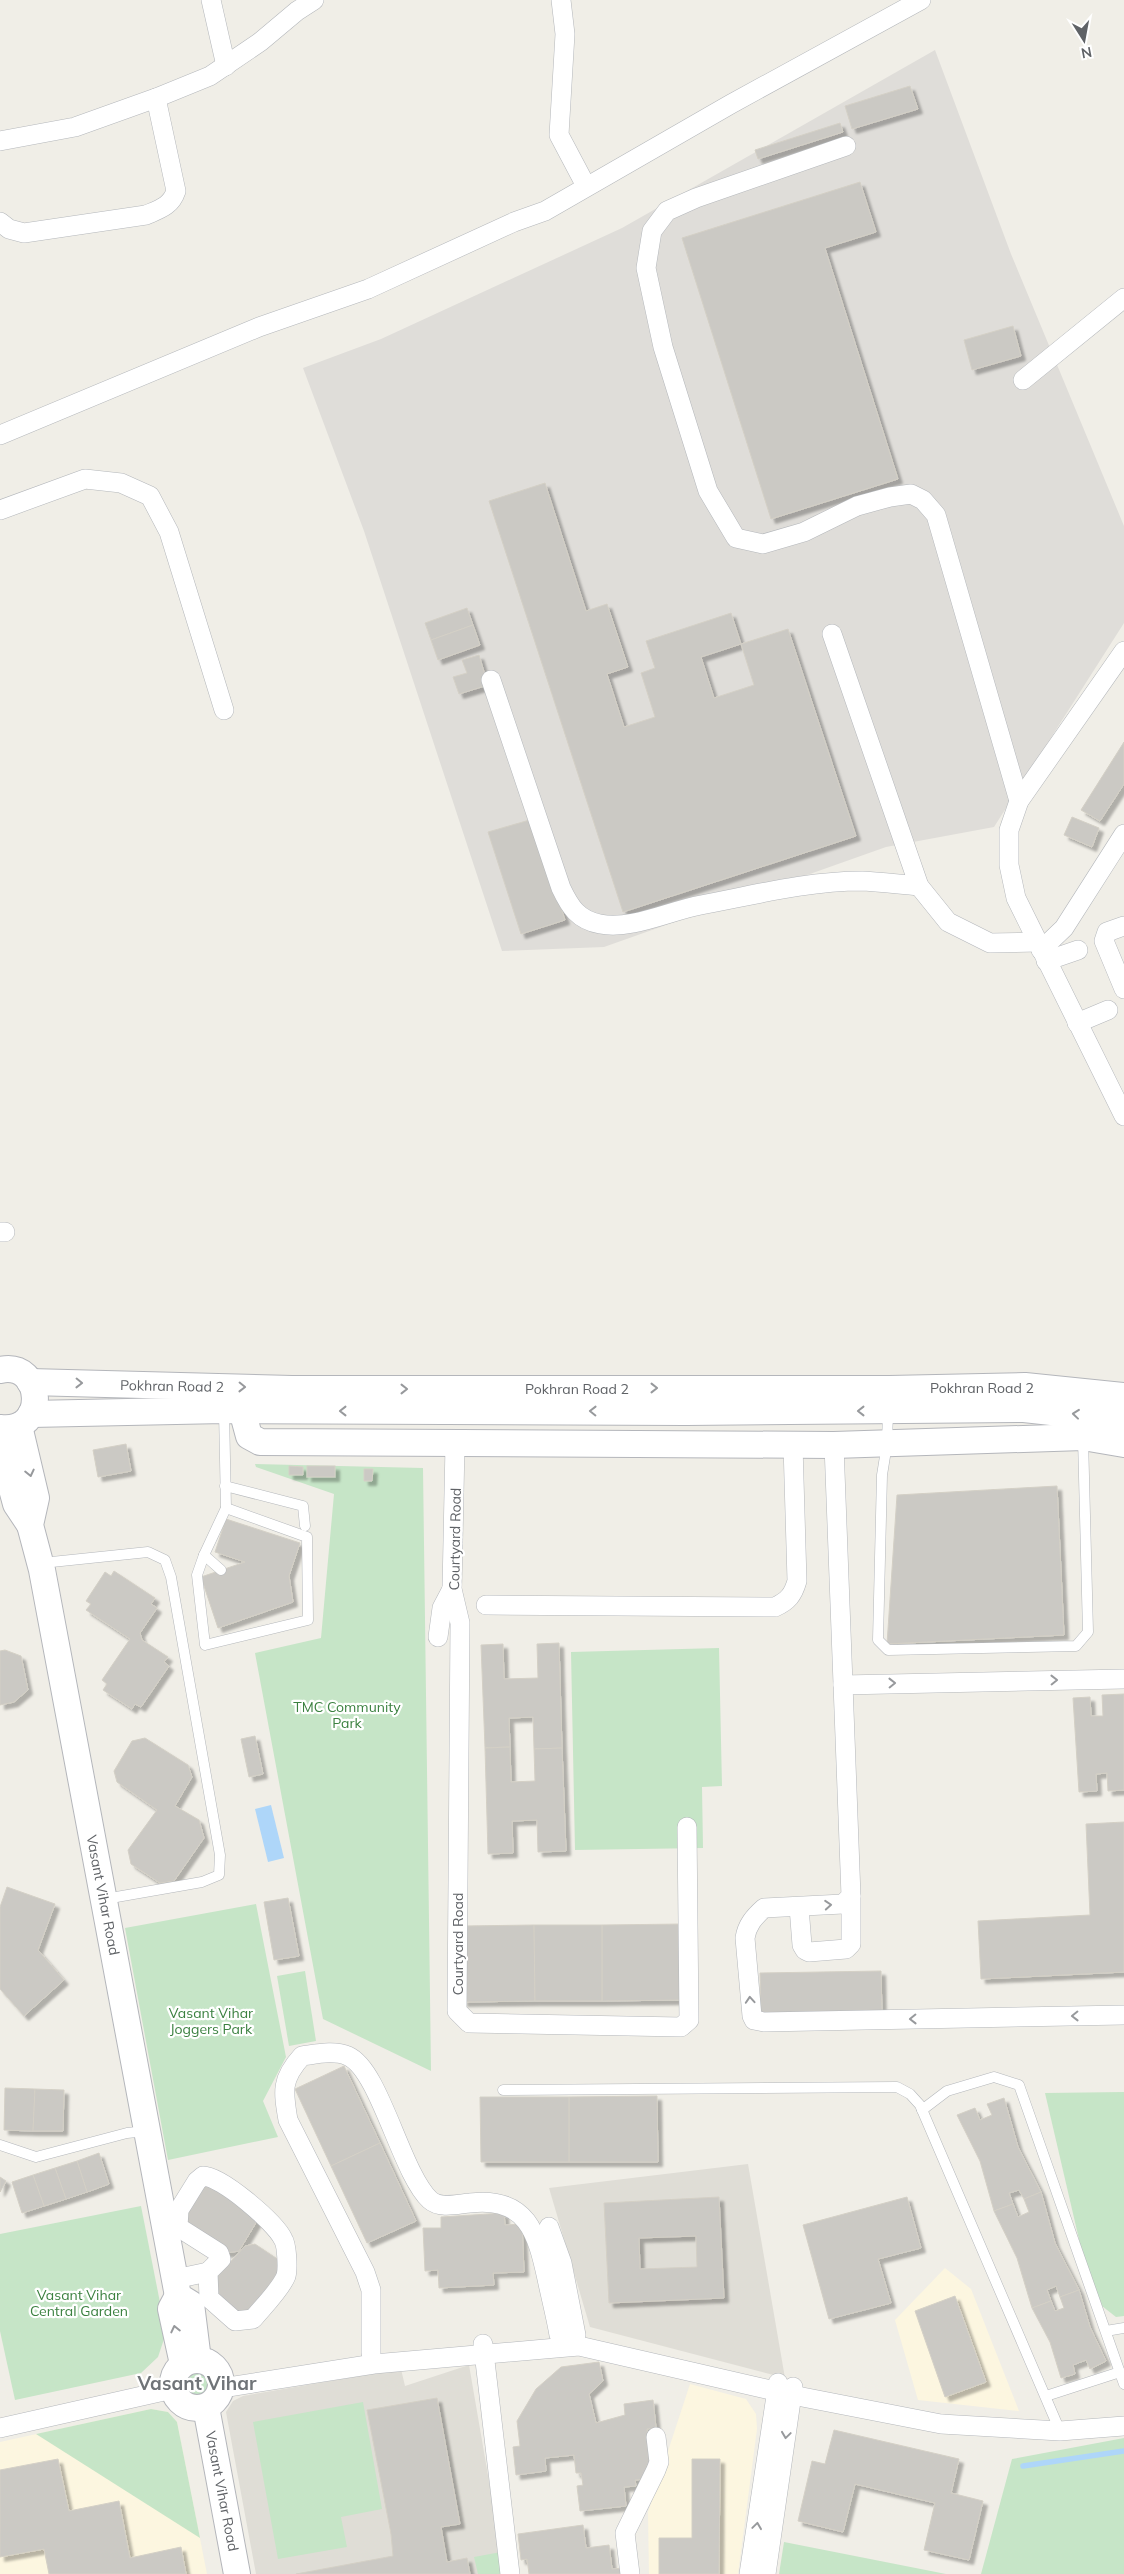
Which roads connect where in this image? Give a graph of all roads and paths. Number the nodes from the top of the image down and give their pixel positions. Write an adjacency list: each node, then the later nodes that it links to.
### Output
1 (211, 0): 5 (street)
2 (314, 0): 5 (street)
3 (561, 0): 9 (street)
4 (921, 0): 9 (street)
5 (226, 66): 6 (street)
6 (156, 98): 7 (street); 10 (street)
7 (0, 141)
8 (846, 146): 19 (street)
9 (586, 186): 13 (street)
10 (0, 222)
11 (1124, 298): 12 (street)
12 (1024, 380)
13 (0, 435)
14 (0, 510): 18 (street)
15 (832, 634): 21 (street)
16 (1124, 651): 19 (street)
17 (492, 680): 21 (street)
18 (224, 710)
19 (1020, 801): 24 (street)
20 (1124, 834): 24 (street)
21 (919, 886): 24 (street)
22 (1124, 926): 25 (street)
23 (1078, 950): 24 (street)
24 (1041, 951): 27 (street)
25 (1124, 989)
26 (1108, 1010): 27 (street)
27 (1077, 1023): 28 (street)
28 (1124, 1116)
29 (0, 1370): 30 (main road)
30 (30, 1382): 32 (main road, Pokhran Road 2, one-way to 32); 35 (main road, Vasant Vihar Road)
31 (1124, 1396): 32 (main road, Pokhran Road 2)
32 (889, 1400): 33 (main road, Pokhran Road 2, one-way to 33); 34 (main road, Pokhran Road 2, one-way to 32); 38 (lane)
33 (233, 1410): 35 (main road, Pokhran Road 2); 40 (main road); 43 (lane)
34 (1124, 1420)
35 (17, 1423): 45 (main road, Vasant Vihar Road, one-way to 45)
36 (1082, 1437): 38 (main road); 38 (lane); 39 (main road)
37 (0, 1444): 45 (main road)
38 (887, 1444): 42 (main road)
39 (1124, 1444)
40 (455, 1445): 41 (main road); 50 (street, Courtyard Road)
41 (793, 1445): 42 (main road); 51 (street)
42 (834, 1445): 54 (street)
43 (225, 1486): 44 (lane); 46 (lane)
44 (226, 1508): 47 (lane); 47 (lane)
45 (30, 1525): 48 (main road, Vasant Vihar Road)
46 (305, 1526)
47 (204, 1554): 49 (lane)
48 (41, 1563): 57 (main road, Vasant Vihar Road); 57 (lane)
49 (221, 1570)
50 (452, 1589): 52 (street); 55 (street, Courtyard Road)
51 (486, 1605)
52 (438, 1636)
53 (1124, 1679): 54 (street, one-way to 53)
54 (843, 1685): 56 (street)
55 (687, 1827)
56 (851, 1896): 58 (street, one-way to 56); 58 (street)
57 (104, 1899): 62 (main road, Vasant Vihar Road)
58 (799, 1907): 59 (street, one-way to 58)
59 (1124, 2015)
60 (503, 2090): 61 (lane)
61 (922, 2110): 68 (lane); 78 (lane)
62 (147, 2131): 63 (lane); 66 (main road, Vasant Vihar Road)
63 (0, 2145)
64 (549, 2226): 69 (street)
65 (208, 2272): 65 (street); 66 (street)
66 (176, 2287): 72 (main road)
67 (1124, 2328): 68 (lane)
68 (1106, 2331): 73 (lane)
69 (568, 2335): 70 (street); 71 (street); 76 (street)
70 (484, 2348): 71 (street); 76 (street); 85 (street)
71 (360, 2358): 77 (street)
72 (190, 2362): 75 (main road); 77 (main road)
73 (1120, 2372): 74 (lane); 78 (lane)
74 (1124, 2384)
75 (173, 2389): 77 (main road); 80 (street)
76 (785, 2389): 81 (street); 83 (street)
77 (216, 2391): 84 (main road, Vasant Vihar Road)
78 (1046, 2396): 81 (lane)
79 (1124, 2426): 81 (street)
80 (0, 2427)
81 (1060, 2431)
82 (656, 2438): 86 (street)
83 (758, 2572)
84 (238, 2574)
85 (510, 2574)
86 (630, 2574)

